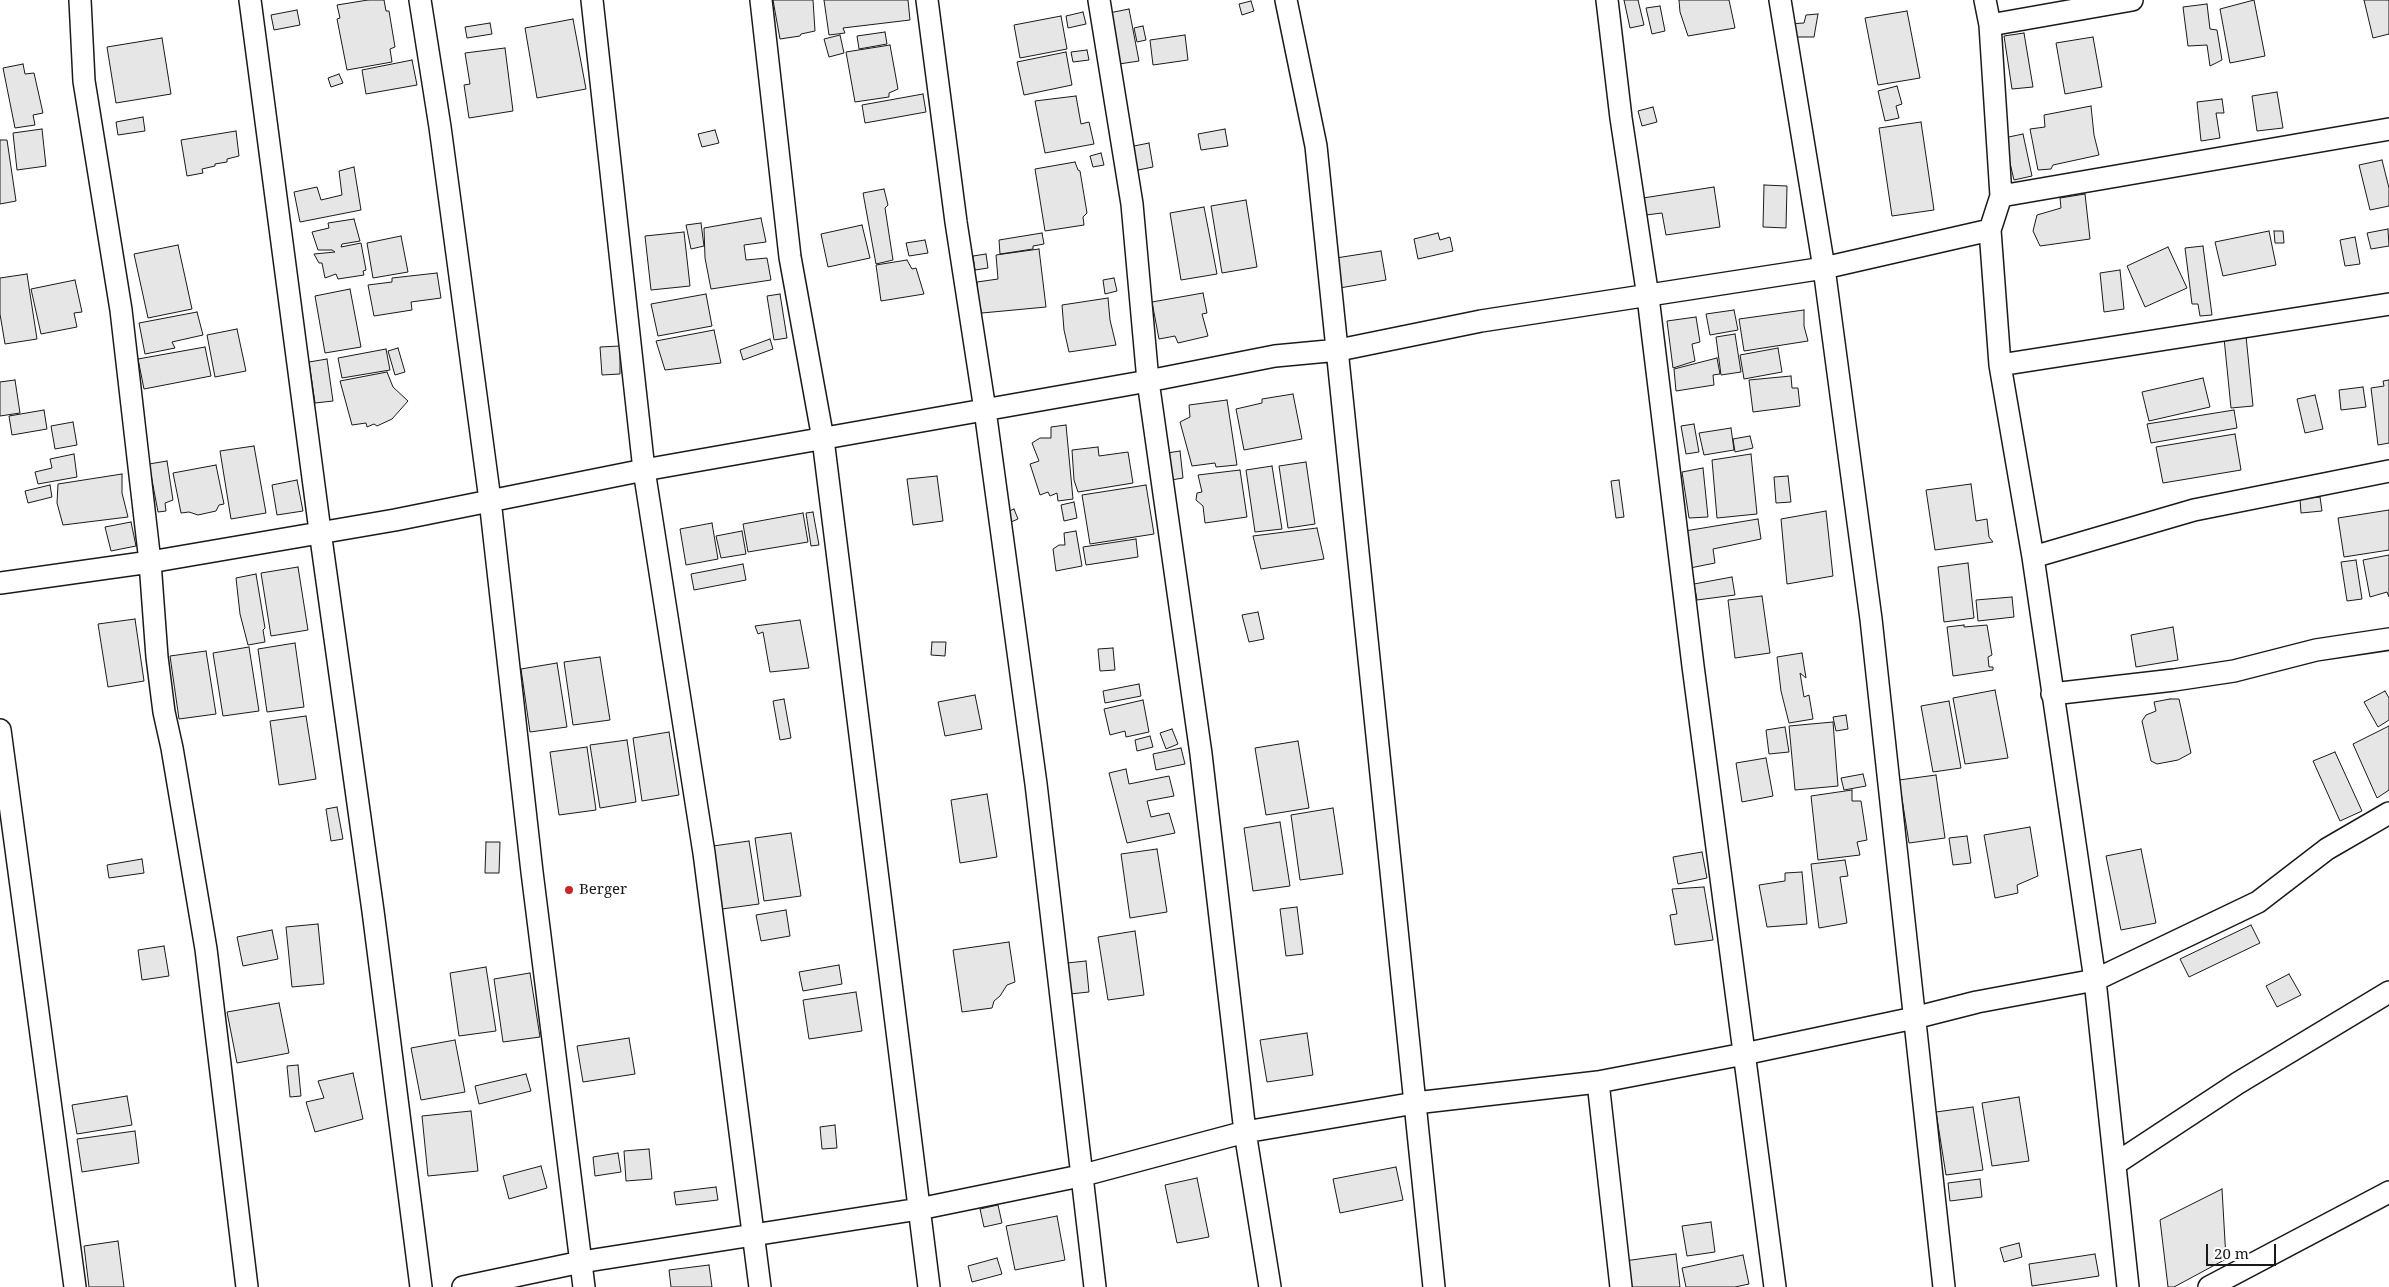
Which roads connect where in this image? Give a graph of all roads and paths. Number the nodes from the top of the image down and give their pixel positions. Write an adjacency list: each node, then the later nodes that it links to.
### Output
1 (80, 0): 30 (street)
2 (250, 0): 28 (street)
3 (420, 0): 27 (street)
4 (592, 0): 25 (street)
5 (761, 0): 24 (street)
6 (927, 0): 23 (street)
7 (1099, 0): 22 (street)
8 (1286, 0): 20 (street)
9 (1607, 0): 18 (street)
10 (1780, 0): 17 (street)
11 (1986, 0): 13 (street)
12 (2132, 0): 13 (street)
13 (1990, 25): 15 (street)
14 (2389, 129): 15 (street)
15 (2001, 196): 16 (street)
16 (1990, 230): 17 (street); 21 (street)
17 (1824, 268): 18 (street); 38 (street)
18 (1648, 296): 20 (street); 39 (street)
19 (2389, 304): 21 (street)
20 (1339, 350): 22 (street); 41 (street)
21 (2000, 365): 29 (street)
22 (1148, 381): 23 (street); 42 (street)
23 (985, 410): 24 (street); 44 (street)
24 (823, 439): 25 (street); 46 (street)
25 (644, 470): 27 (street); 47 (street)
26 (2389, 471): 29 (street)
27 (490, 500): 28 (street); 48 (street)
28 (320, 531): 30 (street); 51 (street)
29 (2033, 557): 33 (street)
30 (150, 562): 31 (street); 50 (street)
31 (0, 583)
32 (2389, 639): 33 (street)
33 (2052, 694): 36 (street)
34 (0, 730): 49 (street)
35 (2389, 813): 36 (street)
36 (2095, 980): 38 (street); 43 (street)
37 (2389, 992): 43 (street)
38 (1914, 1018): 39 (street); 61 (street)
39 (1744, 1054): 40 (street); 60 (street)
40 (1598, 1082): 41 (street); 59 (street)
41 (1415, 1103): 42 (street); 58 (street)
42 (1245, 1132): 44 (street); 57 (street)
43 (2115, 1164): 62 (street)
44 (1080, 1176): 46 (street); 56 (street)
45 (2389, 1192): 63 (street)
46 (919, 1209): 47 (street); 55 (street)
47 (754, 1236): 48 (street); 54 (street)
48 (580, 1262): 52 (street); 53 (street)
49 (75, 1287)
50 (247, 1287)
51 (421, 1287)
52 (463, 1287)
53 (584, 1287)
54 (760, 1287)
55 (929, 1287)
56 (1095, 1287)
57 (1270, 1287)
58 (1434, 1287)
59 (1621, 1287)
60 (1775, 1287)
61 (1944, 1287)
62 (2128, 1287)
63 (2210, 1287)

